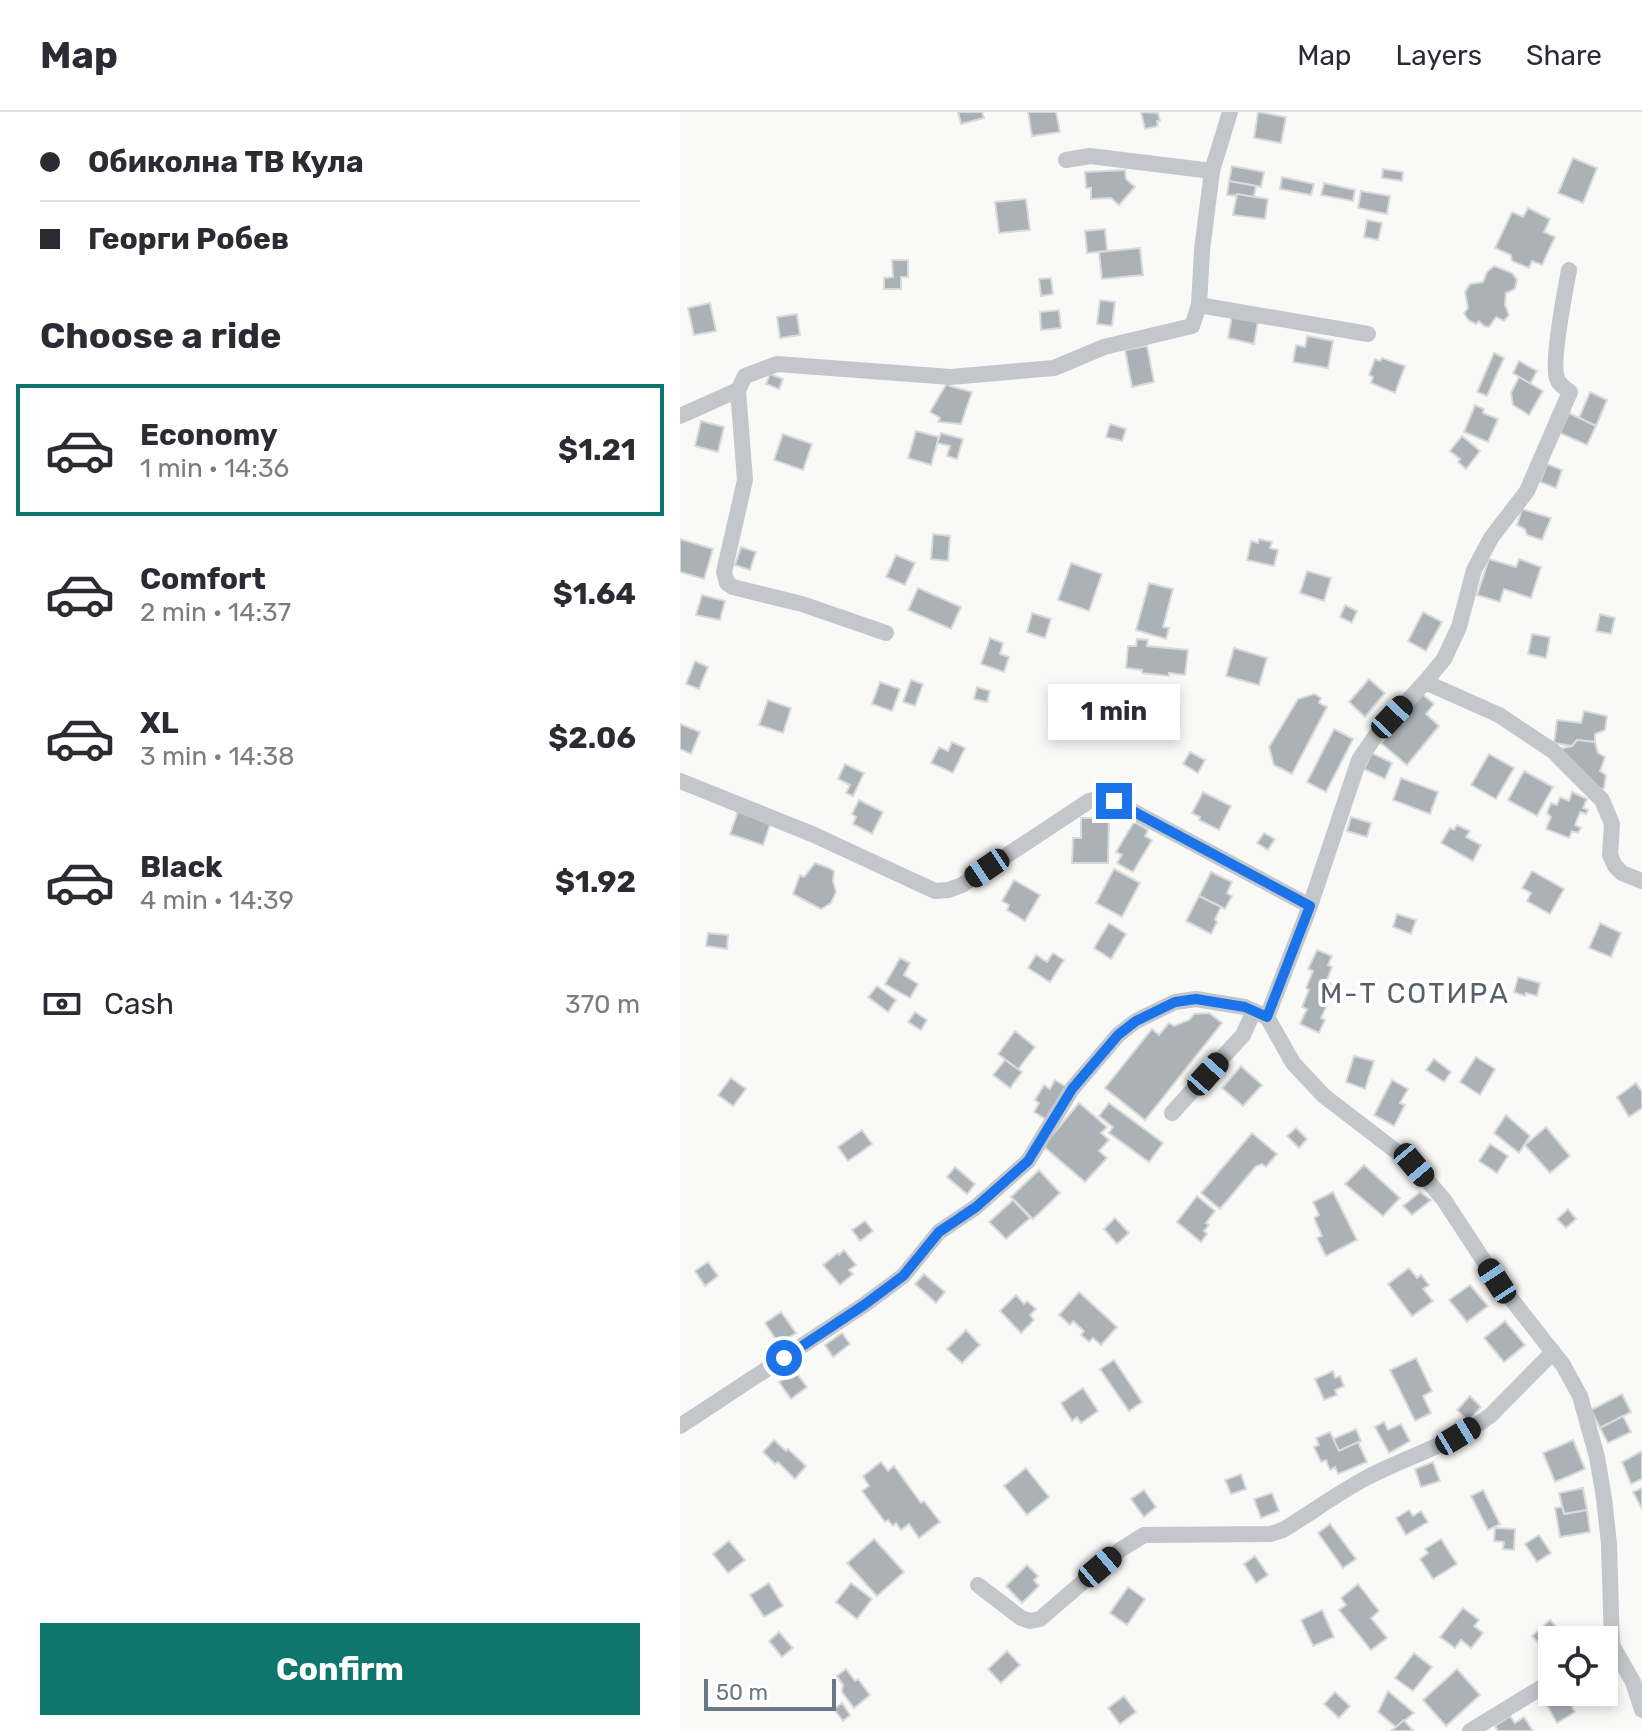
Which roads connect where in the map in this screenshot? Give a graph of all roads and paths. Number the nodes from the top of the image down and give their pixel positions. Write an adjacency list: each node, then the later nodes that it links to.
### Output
1 (1230, 112): 3 (street)
2 (1066, 160): 3 (street)
3 (1212, 171): 5 (street)
4 (1569, 270): 10 (street)
5 (1199, 305): 6 (street); 7 (street)
6 (1368, 334)
7 (738, 390): 8 (street); 9 (street)
8 (680, 416)
9 (886, 633)
10 (1425, 682): 12 (street); 13 (street)
11 (680, 781): 13 (street)
12 (1642, 881)
13 (1310, 906): 14 (street)
14 (1261, 1014): 15 (street); 16 (street); 17 (street)
15 (1172, 1113)
16 (1553, 1352): 18 (street); 19 (street)
17 (680, 1426)
18 (978, 1585)
19 (1608, 1626)
20 (1618, 1661): 22 (street)
21 (1538, 1690): 23 (street)
22 (1642, 1710)
23 (1470, 1731)

